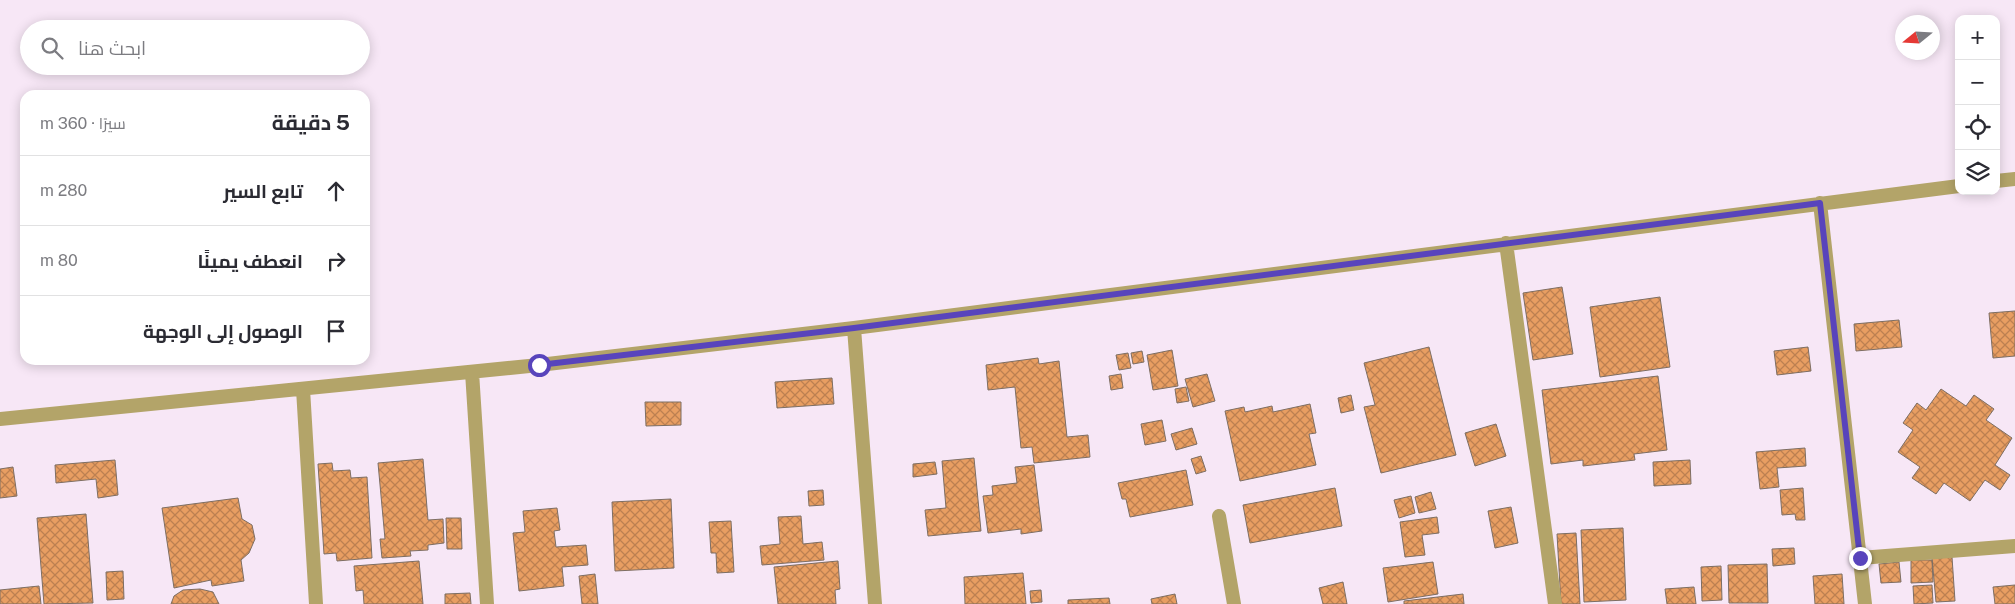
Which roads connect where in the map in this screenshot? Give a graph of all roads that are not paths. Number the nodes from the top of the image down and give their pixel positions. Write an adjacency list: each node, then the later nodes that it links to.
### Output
1 (2015, 179): 2 (street)
2 (2000, 181)
3 (1955, 186): 4 (street)
4 (1820, 203): 5 (street); 12 (street)
5 (1506, 243): 6 (street); 17 (street)
6 (854, 328): 7 (street); 15 (street)
7 (472, 372): 8 (street); 14 (street)
8 (303, 389): 9 (street); 13 (street)
9 (0, 419)
10 (1218, 516): 16 (street)
11 (2015, 546): 12 (street)
12 (1860, 558): 18 (street)
13 (316, 604)
14 (487, 604)
15 (875, 604)
16 (1234, 604)
17 (1556, 604)
18 (1865, 604)

